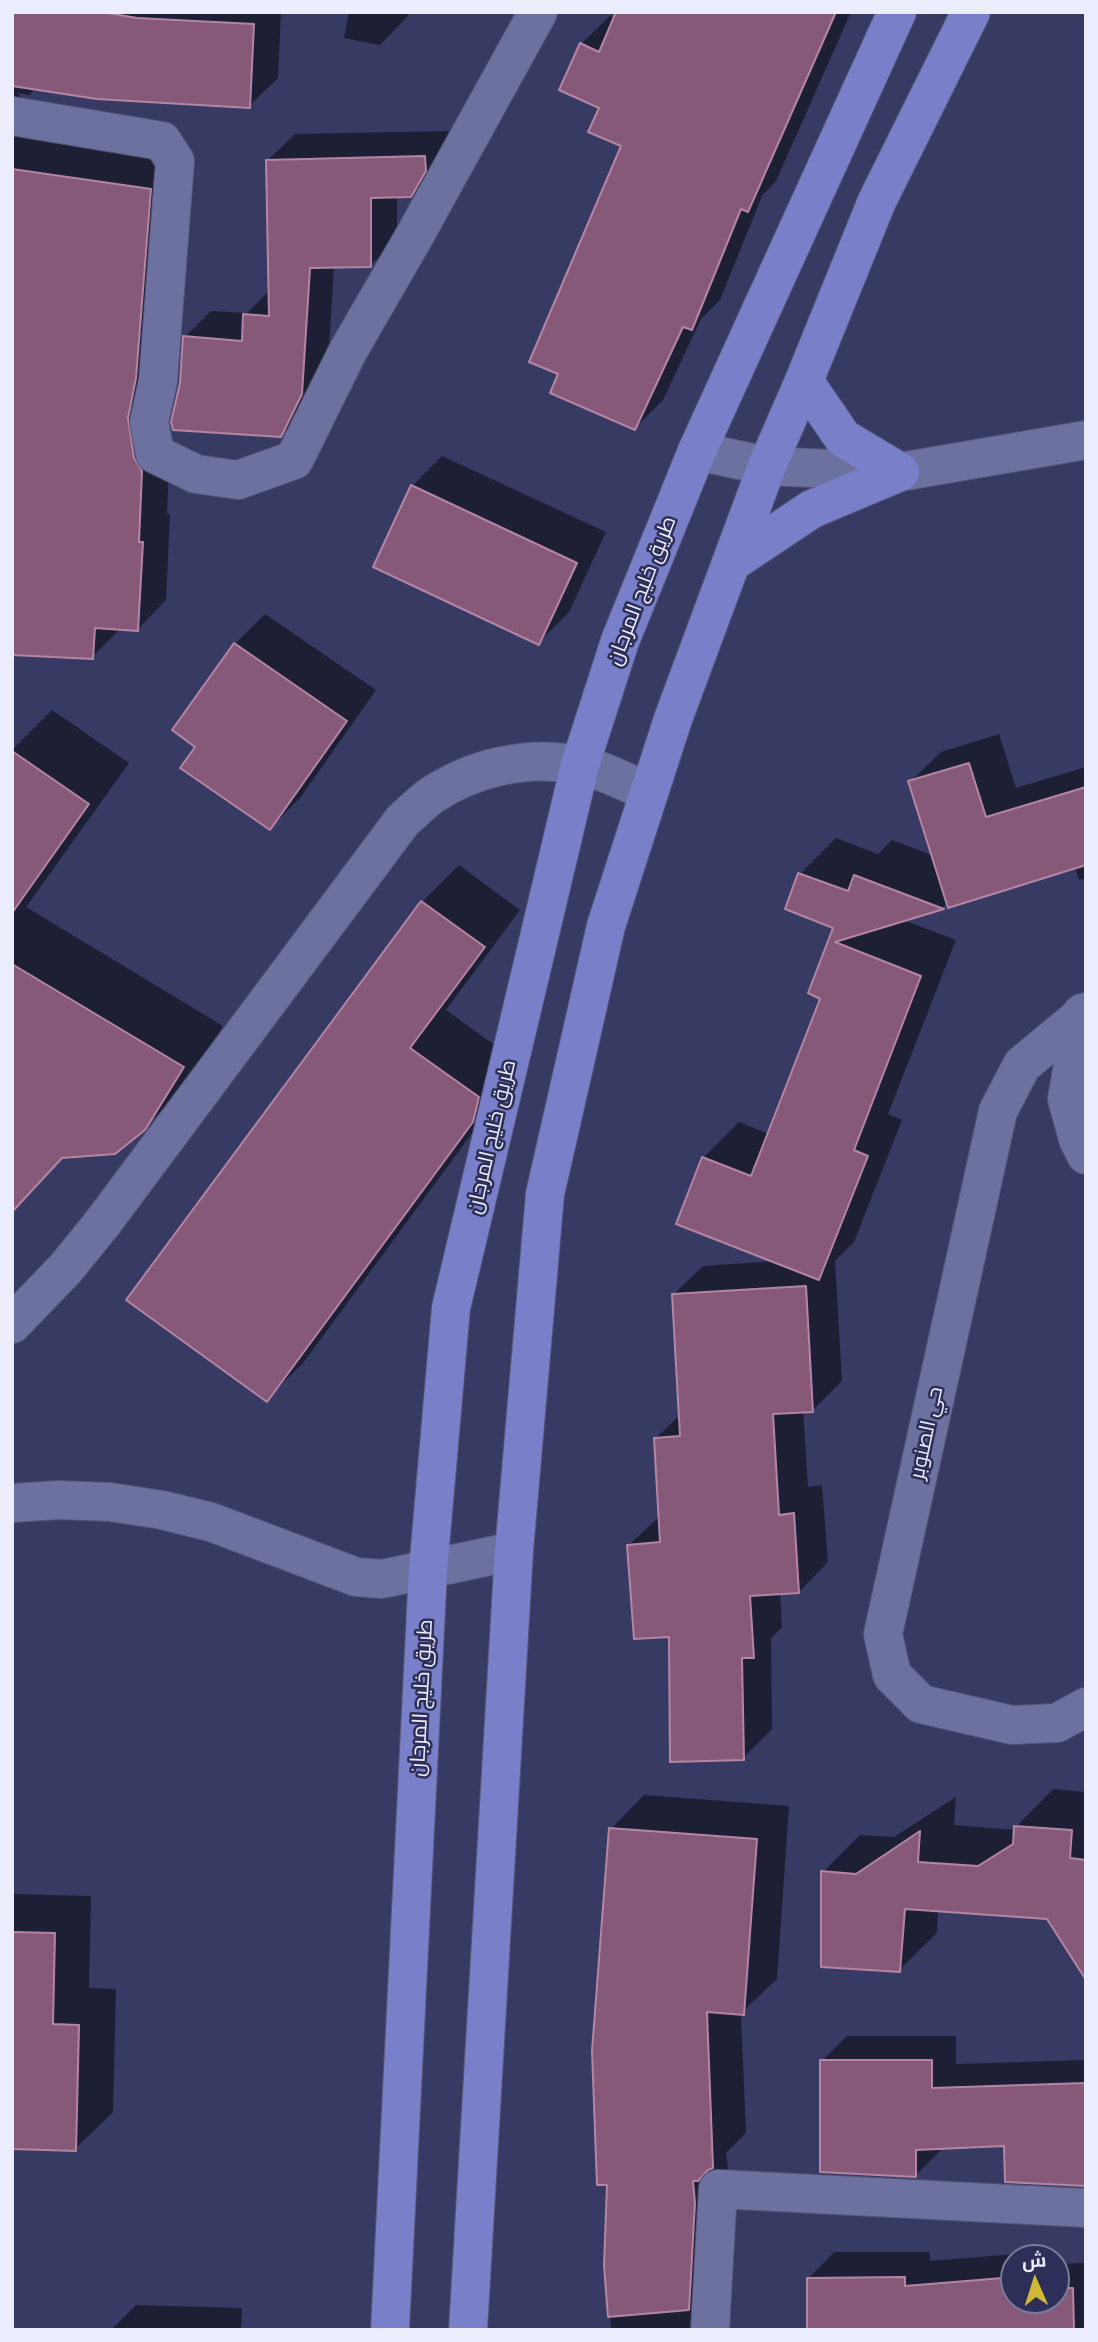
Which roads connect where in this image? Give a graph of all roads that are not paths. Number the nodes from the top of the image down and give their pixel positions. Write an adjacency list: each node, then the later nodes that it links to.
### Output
1 (538, 12): 4 (street)
2 (897, 12): 7 (main road, طريق خليج المرجان)
3 (971, 12): 5 (main road)
4 (12, 116)
5 (804, 381): 8 (main road); 9 (main road)
6 (1086, 440): 9 (street)
7 (697, 451): 8 (street); 11 (main road, طريق خليج المرجان)
8 (767, 466): 9 (street); 10 (main road)
9 (900, 472): 10 (main road)
10 (731, 563): 12 (main road)
11 (580, 765): 12 (street); 15 (street); 18 (main road, طريق خليج المرجان)
12 (649, 792): 17 (main road)
13 (1084, 1013): 14 (street, حي الصنوبر); 19 (street, حي الصنوبر)
14 (1086, 1154)
15 (12, 1324)
16 (12, 1503): 18 (street)
17 (514, 1550): 18 (street); 22 (main road)
18 (428, 1570): 21 (main road, طريق خليج المرجان)
19 (1086, 1707)
20 (1086, 2208): 23 (street)
21 (390, 2330)
22 (468, 2330)
23 (710, 2330)

